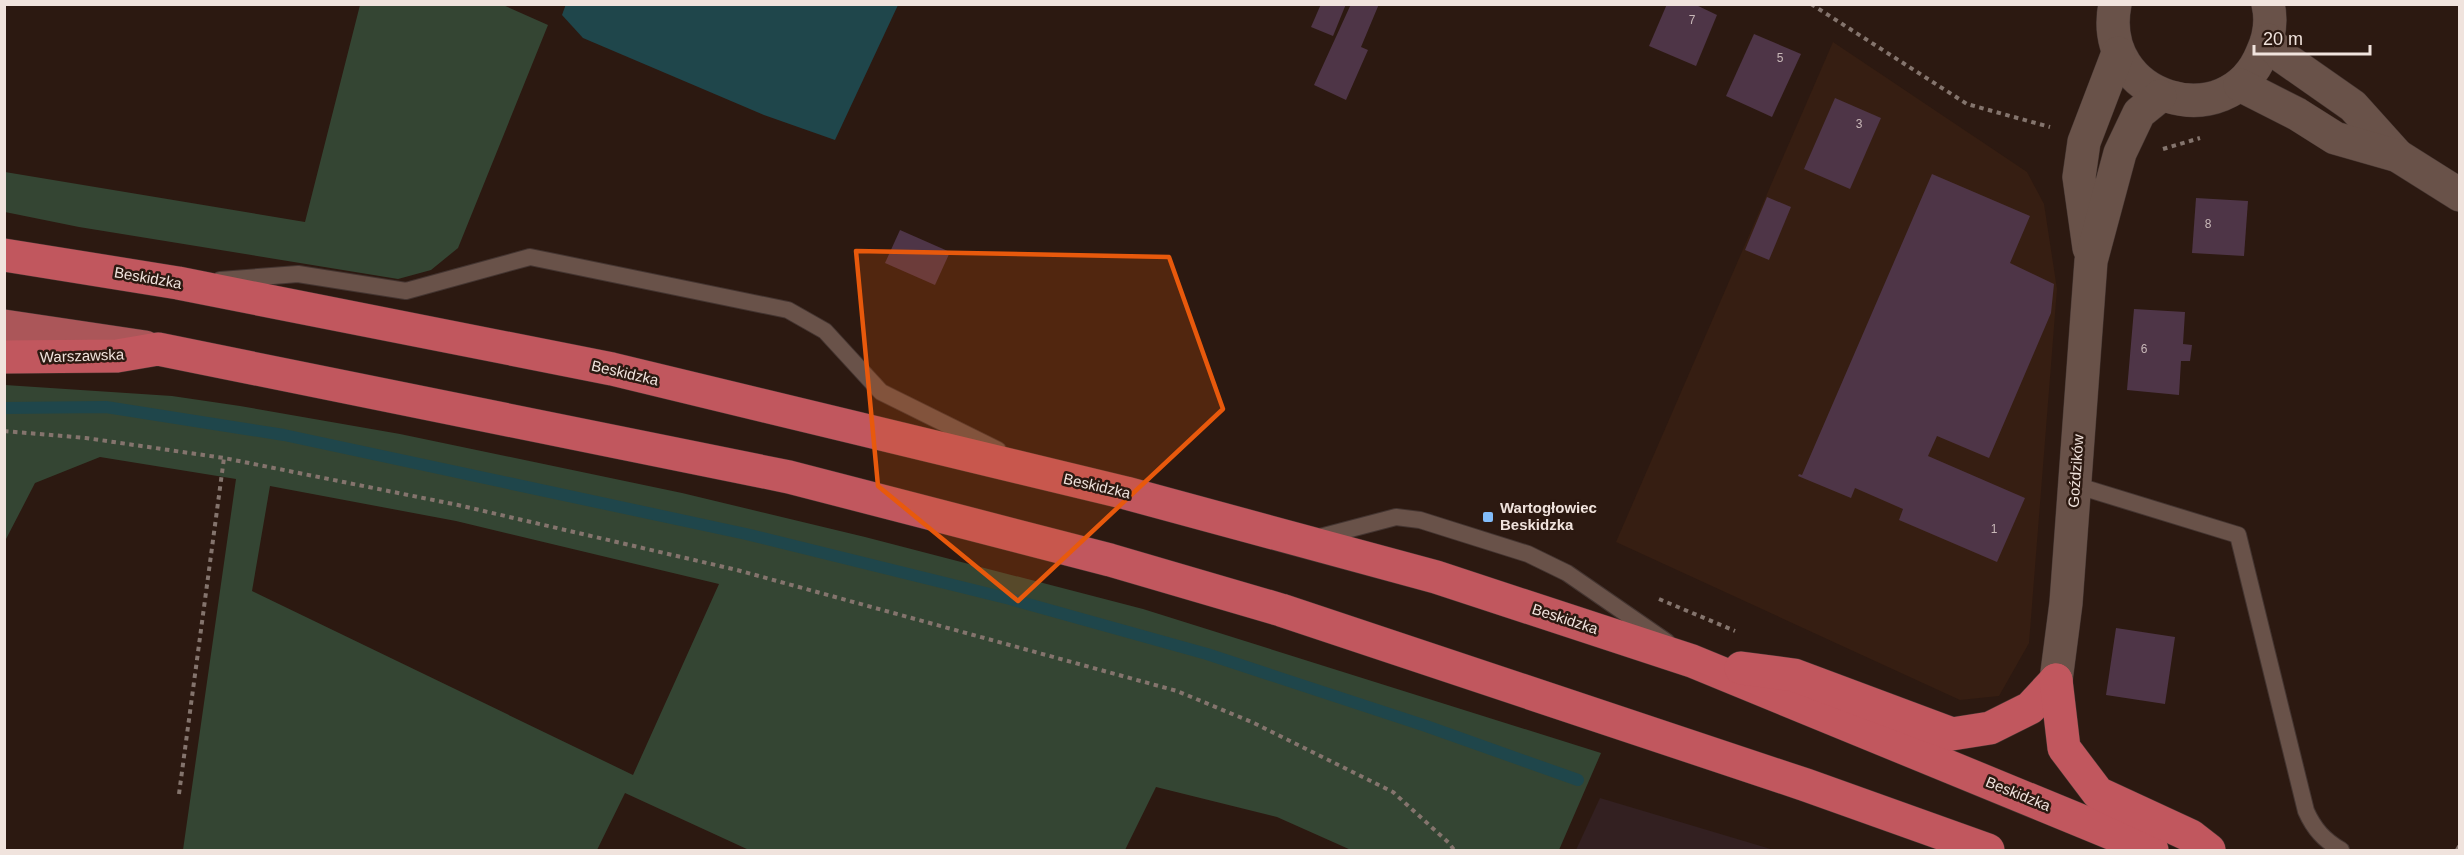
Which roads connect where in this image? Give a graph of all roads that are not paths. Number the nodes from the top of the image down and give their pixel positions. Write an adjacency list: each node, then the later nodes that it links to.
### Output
1 (2268, 4): 3 (street)
2 (2107, 10): 4 (street)
3 (2268, 40): 5 (street); 7 (street)
4 (2118, 53): 6 (street); 10 (street, Goździków)
5 (2240, 85): 6 (street); 7 (street)
6 (2160, 96): 10 (street, Goździków)
7 (2398, 156): 8 (street)
8 (2460, 195)
9 (4, 255): 11 (highway, Beskidzka)
10 (2091, 261): 16 (street, Goździków)
11 (178, 284): 15 (highway, Beskidzka); 15 (lane)
12 (4, 326): 13 (main road)
13 (158, 349): 14 (highway, Warszawska); 20 (highway)
14 (4, 357)
15 (1048, 474): 17 (highway, Beskidzka)
16 (2075, 485): 19 (street, Goździków); 25 (lane)
17 (1302, 542): 18 (highway, Beskidzka); 18 (lane)
18 (1692, 661): 19 (highway); 23 (highway, Beskidzka)
19 (2056, 680): 24 (highway)
20 (1806, 785): 21 (highway); 22 (highway)
21 (1926, 850)
22 (1988, 850)
23 (2152, 850)
24 (2209, 850)
25 (2341, 850)

